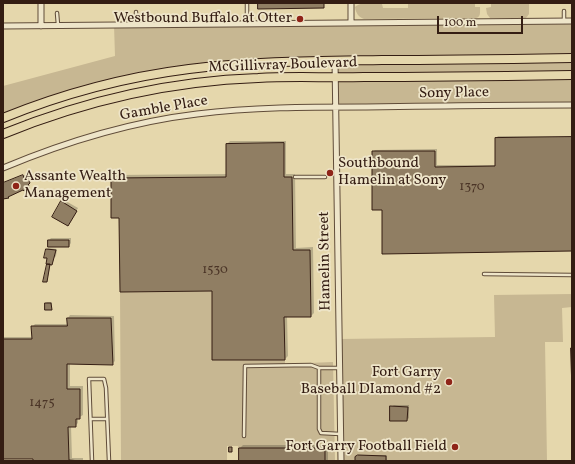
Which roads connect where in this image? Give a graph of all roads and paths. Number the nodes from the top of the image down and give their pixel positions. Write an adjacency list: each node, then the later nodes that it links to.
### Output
1 (41, 3): 13 (street)
2 (247, 3): 9 (lane)
3 (351, 3): 10 (street)
4 (564, 11): 7 (lane)
5 (136, 12): 11 (lane)
6 (57, 13): 14 (lane)
7 (564, 21): 8 (street); 10 (street)
8 (572, 21)
9 (247, 23): 10 (street); 11 (street)
10 (351, 23)
11 (136, 25): 14 (street)
12 (3, 26): 13 (street)
13 (41, 26): 14 (street)
14 (58, 26)
15 (572, 58): 16 (main road, McGillivray Boulevard)
16 (335, 61): 18 (street, Hamelin Street); 21 (main road, McGillivray Boulevard)
17 (572, 75): 18 (main road, McGillivray Boulevard)
18 (335, 78): 20 (street, Hamelin Street); 22 (main road, McGillivray Boulevard)
19 (572, 105): 20 (street, Sony Place)
20 (336, 107): 23 (street, Gamble Place); 29 (street, Hamelin Street)
21 (3, 118)
22 (3, 134)
23 (3, 168)
24 (295, 177): 25 (lane)
25 (325, 177)
26 (484, 274): 27 (lane)
27 (572, 275)
28 (319, 368): 29 (lane); 32 (lane); 33 (lane)
29 (339, 368): 32 (street, Hamelin Street)
30 (91, 419): 31 (lane); 31 (lane); 34 (lane)
31 (107, 419): 35 (lane)
32 (340, 434): 36 (street, Hamelin Street)
33 (244, 436)
34 (92, 461)
35 (109, 461)
36 (341, 461)

